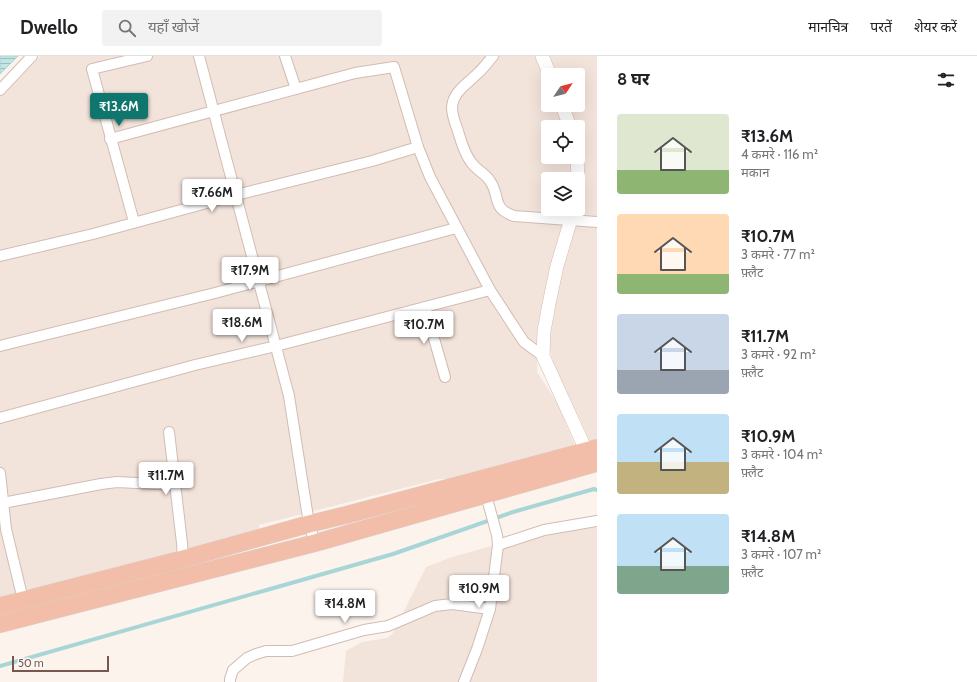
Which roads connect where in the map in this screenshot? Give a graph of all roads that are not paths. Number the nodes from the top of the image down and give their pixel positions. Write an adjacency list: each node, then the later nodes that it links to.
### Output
1 (32, 56): 9 (street)
2 (147, 56): 11 (street)
3 (199, 56): 10 (street)
4 (285, 56): 8 (street)
5 (493, 56): 14 (street)
6 (542, 56): 7 (street)
7 (547, 68)
8 (296, 89): 10 (street); 12 (street)
9 (0, 90)
10 (214, 111): 11 (street); 13 (street)
11 (110, 139): 17 (street)
12 (418, 147): 13 (street); 19 (street)
13 (236, 195): 17 (street); 21 (street)
14 (541, 215)
15 (571, 216): 26 (street)
16 (578, 216): 18 (street)
17 (134, 222): 20 (street)
18 (597, 222)
19 (456, 228): 21 (street); 22 (street)
20 (0, 256)
21 (259, 281): 24 (street); 25 (street)
22 (490, 290): 23 (street); 26 (street)
23 (425, 307): 25 (street); 27 (street)
24 (0, 346)
25 (276, 346): 28 (street); 36 (street)
26 (542, 356): 30 (street)
27 (444, 377)
28 (0, 418)
29 (169, 432): 32 (street)
30 (593, 457): 33 (highway); 36 (highway)
31 (0, 473): 34 (street)
32 (176, 485): 34 (street); 39 (street)
33 (486, 495): 37 (highway); 38 (street)
34 (3, 503): 40 (street)
35 (597, 521): 38 (street)
36 (309, 524): 37 (street); 39 (highway)
37 (315, 543): 43 (highway)
38 (498, 545): 42 (street)
39 (183, 559): 40 (highway)
40 (22, 600): 41 (highway)
41 (0, 606)
42 (490, 609): 44 (street); 45 (street)
43 (0, 624)
44 (230, 682)
45 (464, 682)

